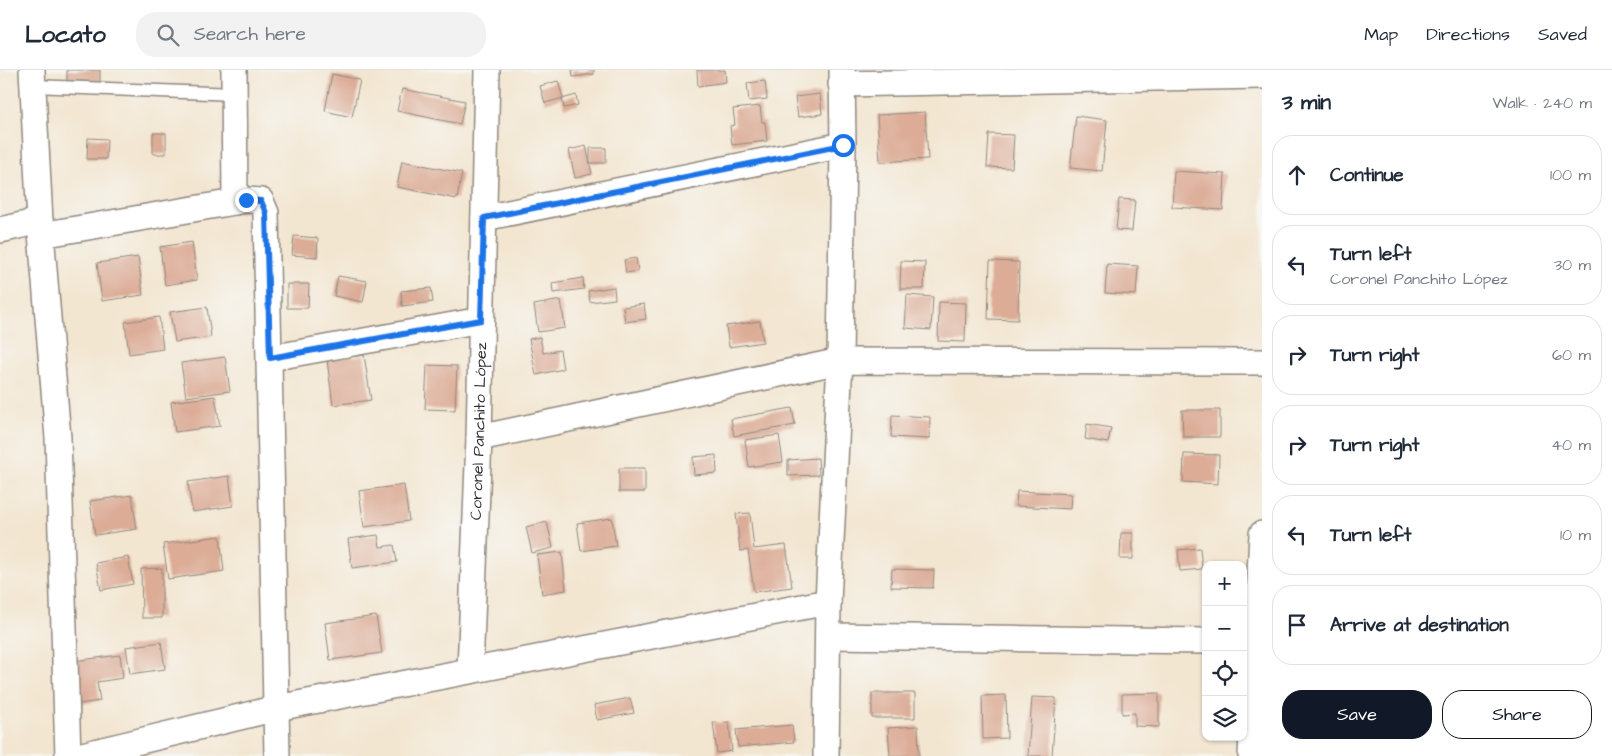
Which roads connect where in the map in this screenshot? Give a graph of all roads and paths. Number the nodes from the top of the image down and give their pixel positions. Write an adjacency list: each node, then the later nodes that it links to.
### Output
1 (487, 70): 8 (street, Coronel Panchito López)
2 (1262, 76): 3 (street)
3 (842, 77): 6 (street)
4 (32, 78): 5 (lane); 9 (street)
5 (234, 82): 7 (street)
6 (843, 145): 8 (street); 13 (street)
7 (235, 202): 9 (street); 12 (street)
8 (484, 218): 11 (street, Coronel Panchito López)
9 (41, 228): 10 (street); 23 (street)
10 (0, 230)
11 (481, 320): 12 (street); 15 (street, Coronel Panchito López)
12 (270, 358): 22 (street)
13 (840, 361): 14 (street); 15 (street); 17 (street)
14 (1262, 362)
15 (479, 438): 21 (street, Coronel Panchito López)
16 (1262, 534): 20 (street)
17 (828, 602): 18 (street); 21 (street)
18 (828, 636): 19 (street); 26 (street)
19 (1202, 641)
20 (1250, 642): 27 (street)
21 (470, 671): 22 (street)
22 (277, 708): 24 (street); 25 (street)
23 (68, 756)
24 (78, 756)
25 (277, 756)
26 (826, 756)
27 (1251, 756)

